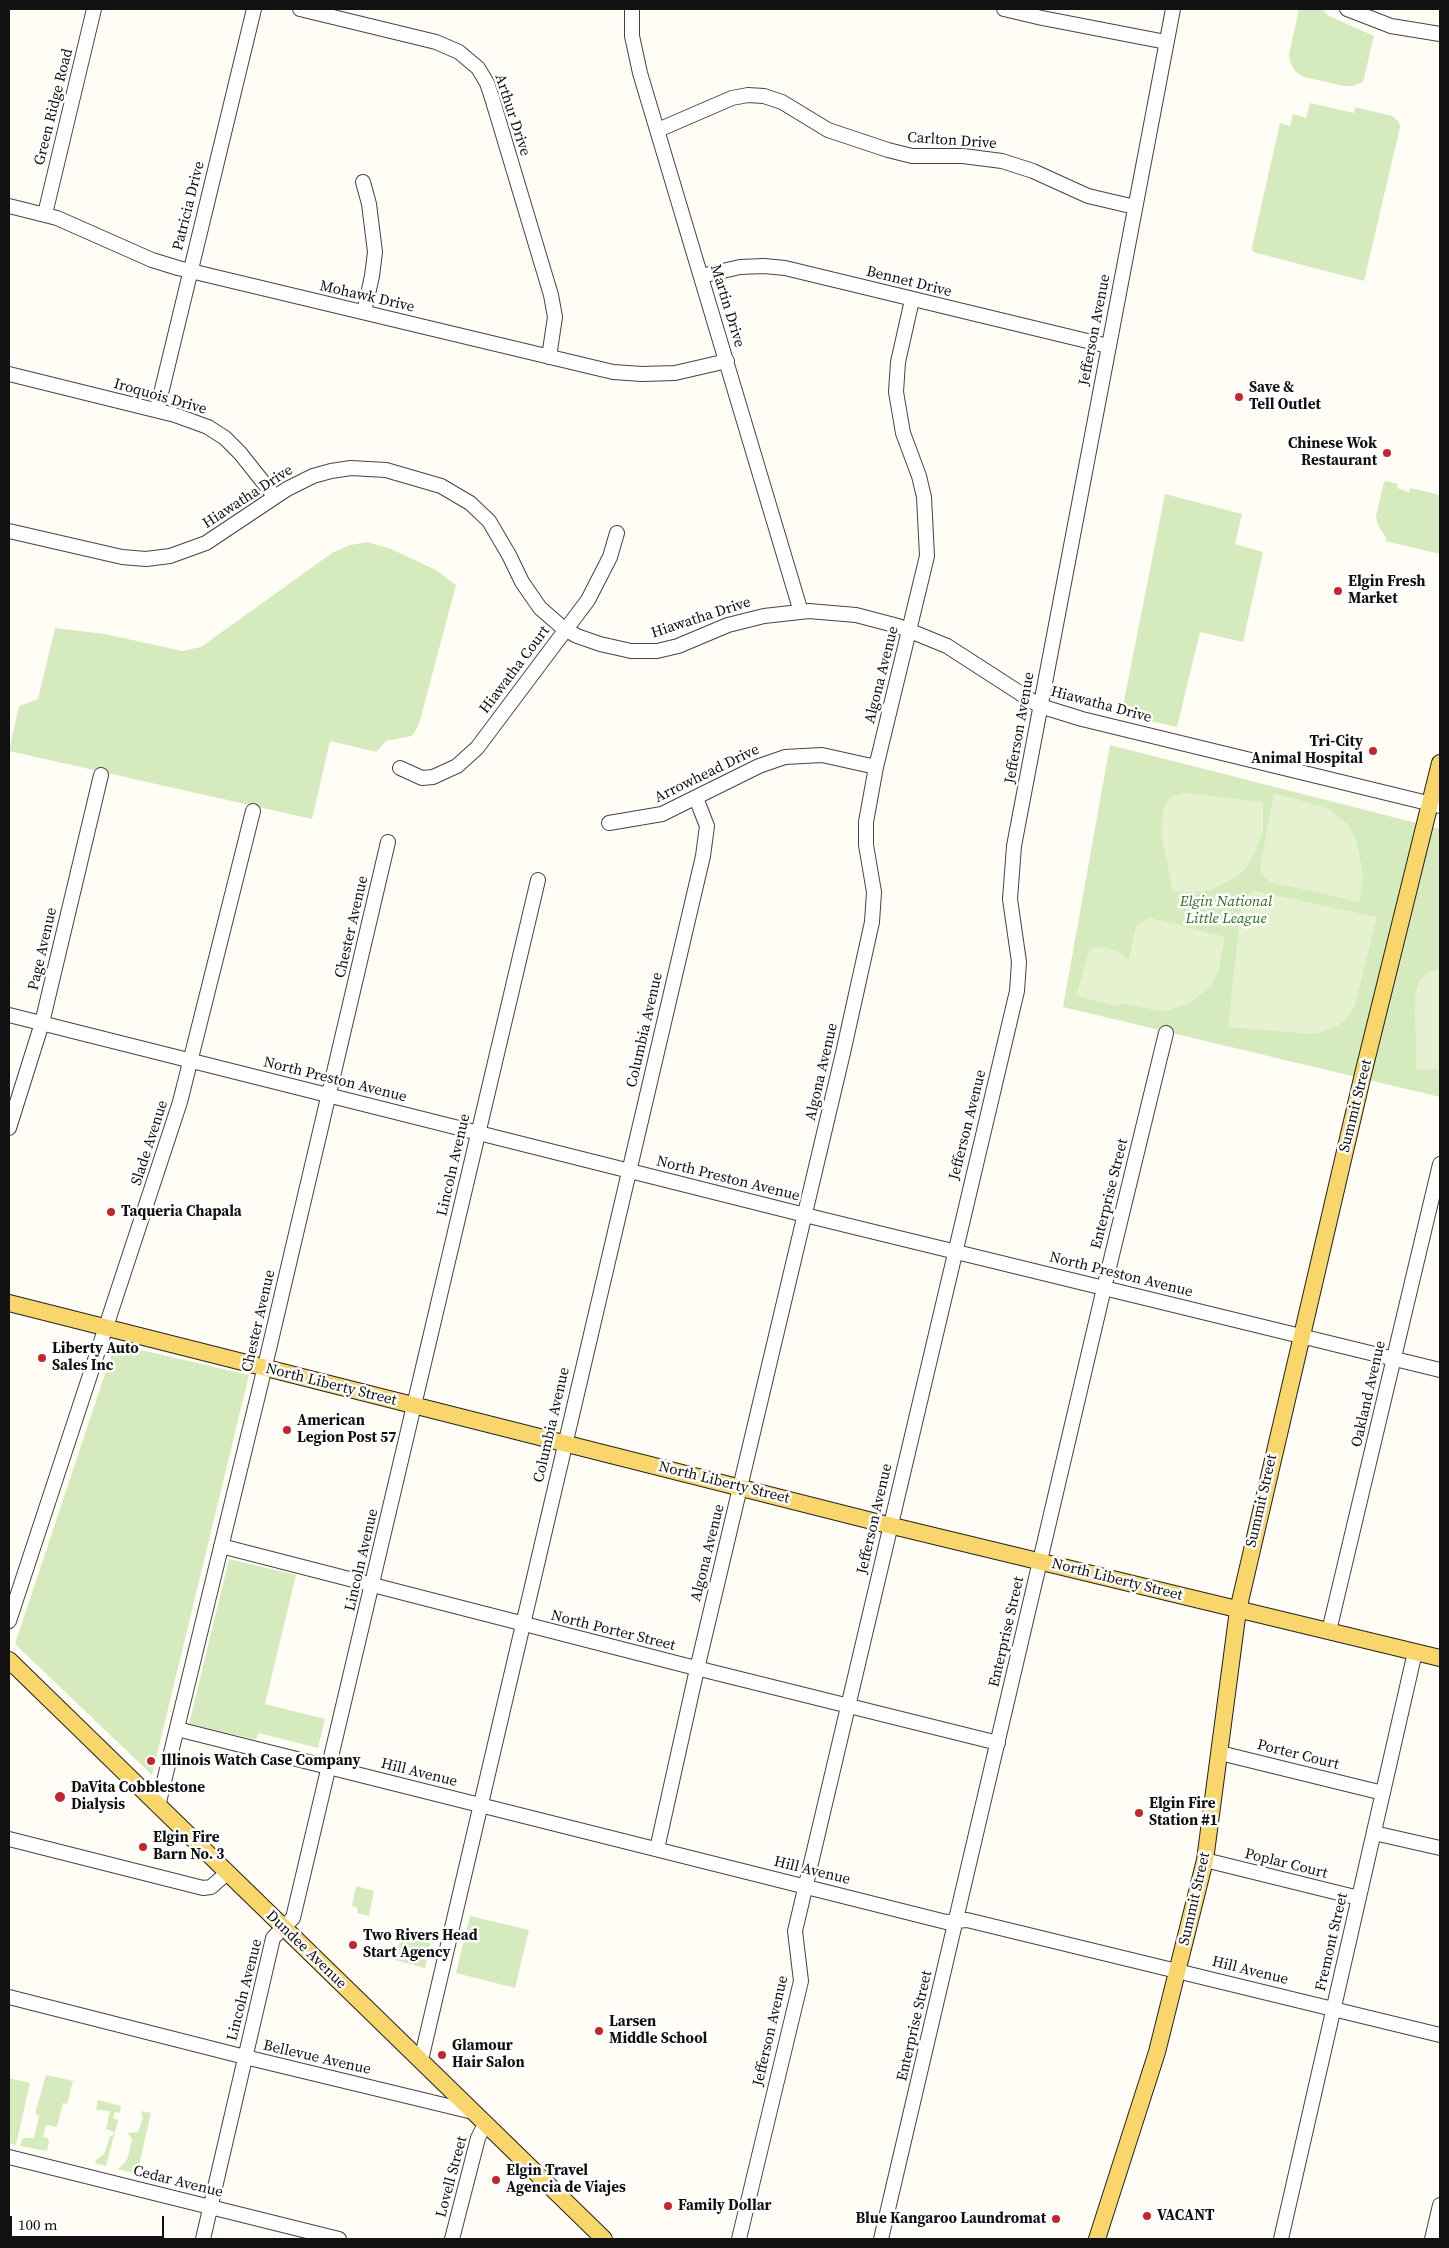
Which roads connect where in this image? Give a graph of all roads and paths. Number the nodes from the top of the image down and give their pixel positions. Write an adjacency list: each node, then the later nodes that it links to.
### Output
1 (94, 9): 14 (street, Green Ridge Road)
2 (254, 9): 15 (street, Patricia Drive)
3 (300, 9): 20 (street, Arthur Drive)
4 (632, 9): 10 (street, Martin Drive)
5 (1004, 9): 9 (street)
6 (1173, 9): 9 (street, Jefferson Avenue)
7 (1347, 9): 8 (street)
8 (1440, 34)
9 (1166, 42): 13 (street, Jefferson Avenue)
10 (658, 130): 13 (street, Carlton Drive); 16 (street, Martin Drive)
11 (363, 182): 18 (street)
12 (9, 206): 14 (street, Mohawk Drive)
13 (1135, 207): 19 (street, Jefferson Avenue)
14 (45, 214): 15 (street, Mohawk Drive)
15 (190, 272): 18 (street, Mohawk Drive); 23 (street, Patricia Drive)
16 (701, 276): 17 (street, Bennet Drive); 21 (street, Martin Drive)
17 (912, 300): 19 (street, Bennet Drive); 29 (street, Algona Avenue)
18 (364, 312): 20 (street, Mohawk Drive)
19 (1108, 346): 30 (street, Jefferson Avenue)
20 (549, 357): 21 (street, Mohawk Drive)
21 (727, 361): 27 (street, Martin Drive)
22 (9, 374): 23 (street, Iroquois Drive)
23 (157, 410): 24 (street, Iroquois Drive)
24 (275, 498): 25 (street, Hiawatha Drive); 28 (street, Hiawatha Drive)
25 (9, 531)
26 (617, 533): 28 (street, Hiawatha Court)
27 (801, 612): 28 (street, Hiawatha Drive); 29 (street, Hiawatha Drive)
28 (565, 629): 33 (street, Hiawatha Court)
29 (910, 631): 30 (street, Hiawatha Drive); 32 (street, Algona Avenue)
30 (1040, 706): 36 (street, Hiawatha Drive); 51 (street, Jefferson Avenue)
31 (1440, 763): 36 (main road, Summit Street)
32 (876, 767): 35 (street, Arrowhead Drive); 50 (street, Algona Avenue)
33 (400, 768)
34 (100, 775): 42 (street, Page Avenue)
35 (696, 798): 38 (street, Arrowhead Drive); 49 (street, Columbia Avenue)
36 (1435, 804): 55 (main road, Summit Street)
37 (253, 811): 44 (street, Slade Avenue)
38 (609, 823)
39 (388, 842): 45 (street, Chester Avenue)
40 (538, 880): 47 (street, Lincoln Avenue)
41 (9, 1015): 42 (street, North Preston Avenue)
42 (42, 1023): 44 (street, North Preston Avenue); 46 (street, Page Avenue)
43 (1166, 1033): 52 (street, Enterprise Street)
44 (192, 1060): 45 (street, North Preston Avenue); 54 (street, Slade Avenue)
45 (328, 1094): 47 (street, North Preston Avenue); 57 (street, Chester Avenue)
46 (9, 1128)
47 (478, 1133): 49 (street, North Preston Avenue); 59 (street, Lincoln Avenue)
48 (1440, 1164): 56 (street, Oakland Avenue)
49 (628, 1170): 50 (street, North Preston Avenue); 60 (street, Columbia Avenue)
50 (804, 1214): 51 (street, North Preston Avenue); 61 (street, Algona Avenue)
51 (954, 1251): 52 (street, North Preston Avenue); 62 (street, Jefferson Avenue)
52 (1104, 1288): 55 (street, North Preston Avenue); 64 (street, Enterprise Street)
53 (9, 1304): 54 (main road, North Liberty Street)
54 (105, 1329): 57 (main road, North Liberty Street); 67 (street, Slade Avenue)
55 (1301, 1335): 56 (street, North Preston Avenue); 66 (main road, Summit Street)
56 (1394, 1359): 58 (street, North Preston Avenue); 69 (street, Oakland Avenue)
57 (264, 1368): 59 (main road, North Liberty Street); 63 (street, Chester Avenue)
58 (1440, 1370)
59 (415, 1407): 60 (main road, North Liberty Street); 65 (street, Lincoln Avenue)
60 (565, 1442): 61 (main road, North Liberty Street); 68 (street, Columbia Avenue)
61 (740, 1488): 62 (main road, North Liberty Street); 73 (street, Algona Avenue)
62 (890, 1525): 64 (main road, North Liberty Street); 74 (street, Jefferson Avenue)
63 (221, 1546): 65 (street, North Porter Street); 75 (street, Chester Avenue)
64 (1040, 1562): 66 (main road, North Liberty Street); 76 (street, Enterprise Street)
65 (373, 1586): 68 (street, North Porter Street); 78 (street, Lincoln Avenue)
66 (1238, 1610): 69 (main road, North Liberty Street); 77 (main road, Summit Street)
67 (9, 1621)
68 (521, 1624): 73 (street, North Porter Street); 80 (street, Columbia Avenue)
69 (1329, 1631): 70 (main road, North Liberty Street)
70 (1415, 1652): 71 (main road, North Liberty Street); 79 (street, Fremont Street)
71 (1440, 1658)
72 (9, 1660): 81 (main road, Dundee Avenue)
73 (697, 1669): 74 (street, North Porter Street); 85 (street, Algona Avenue)
74 (848, 1706): 76 (street, North Porter Street); 88 (street, Jefferson Avenue)
75 (177, 1729): 78 (street, Hill Avenue); 81 (street, Chester Avenue)
76 (998, 1743): 90 (street, Enterprise Street)
77 (1220, 1753): 79 (street, Porter Court); 86 (main road, Summit Street)
78 (328, 1767): 80 (street, Hill Avenue); 91 (street, Lincoln Avenue)
79 (1376, 1791): 82 (street, Fremont Street)
80 (480, 1805): 85 (street, Hill Avenue); 97 (street, Columbia Avenue)
81 (158, 1806): 87 (main road, Dundee Avenue)
82 (1374, 1833): 84 (street); 89 (street, Fremont Street)
83 (9, 1839): 87 (street)
84 (1440, 1848)
85 (657, 1849): 88 (street, Hill Avenue)
86 (1205, 1860): 89 (street, Poplar Court); 92 (main road, Summit Street)
87 (227, 1873): 91 (main road, Dundee Avenue)
88 (806, 1886): 90 (street, Hill Avenue); 107 (street, Jefferson Avenue)
89 (1359, 1898): 94 (street, Fremont Street)
90 (957, 1920): 92 (street, Hill Avenue); 108 (street, Enterprise Street)
91 (284, 1929): 96 (street, Lincoln Avenue); 97 (main road, Dundee Avenue)
92 (1179, 1970): 94 (street, Hill Avenue); 109 (main road, Summit Street)
93 (9, 1997): 96 (street, Bellevue Avenue)
94 (1333, 2009): 95 (street, Hill Avenue); 110 (street, Fremont Street)
95 (1440, 2035)
96 (244, 2057): 98 (street, Bellevue Avenue); 102 (street, Lincoln Avenue)
97 (420, 2060): 98 (main road, Dundee Avenue)
98 (472, 2112): 99 (main road, Dundee Avenue)
99 (485, 2124): 105 (street, Lovell Street); 106 (main road, Dundee Avenue)
100 (9, 2157): 102 (street, Cedar Avenue)
101 (1440, 2205): 111 (street)
102 (210, 2207): 103 (street, Lincoln Avenue); 104 (street, Cedar Avenue)
103 (203, 2239)
104 (339, 2239)
105 (452, 2239)
106 (604, 2239)
107 (739, 2239)
108 (881, 2239)
109 (1097, 2239)
110 (1282, 2239)
111 (1432, 2239)

